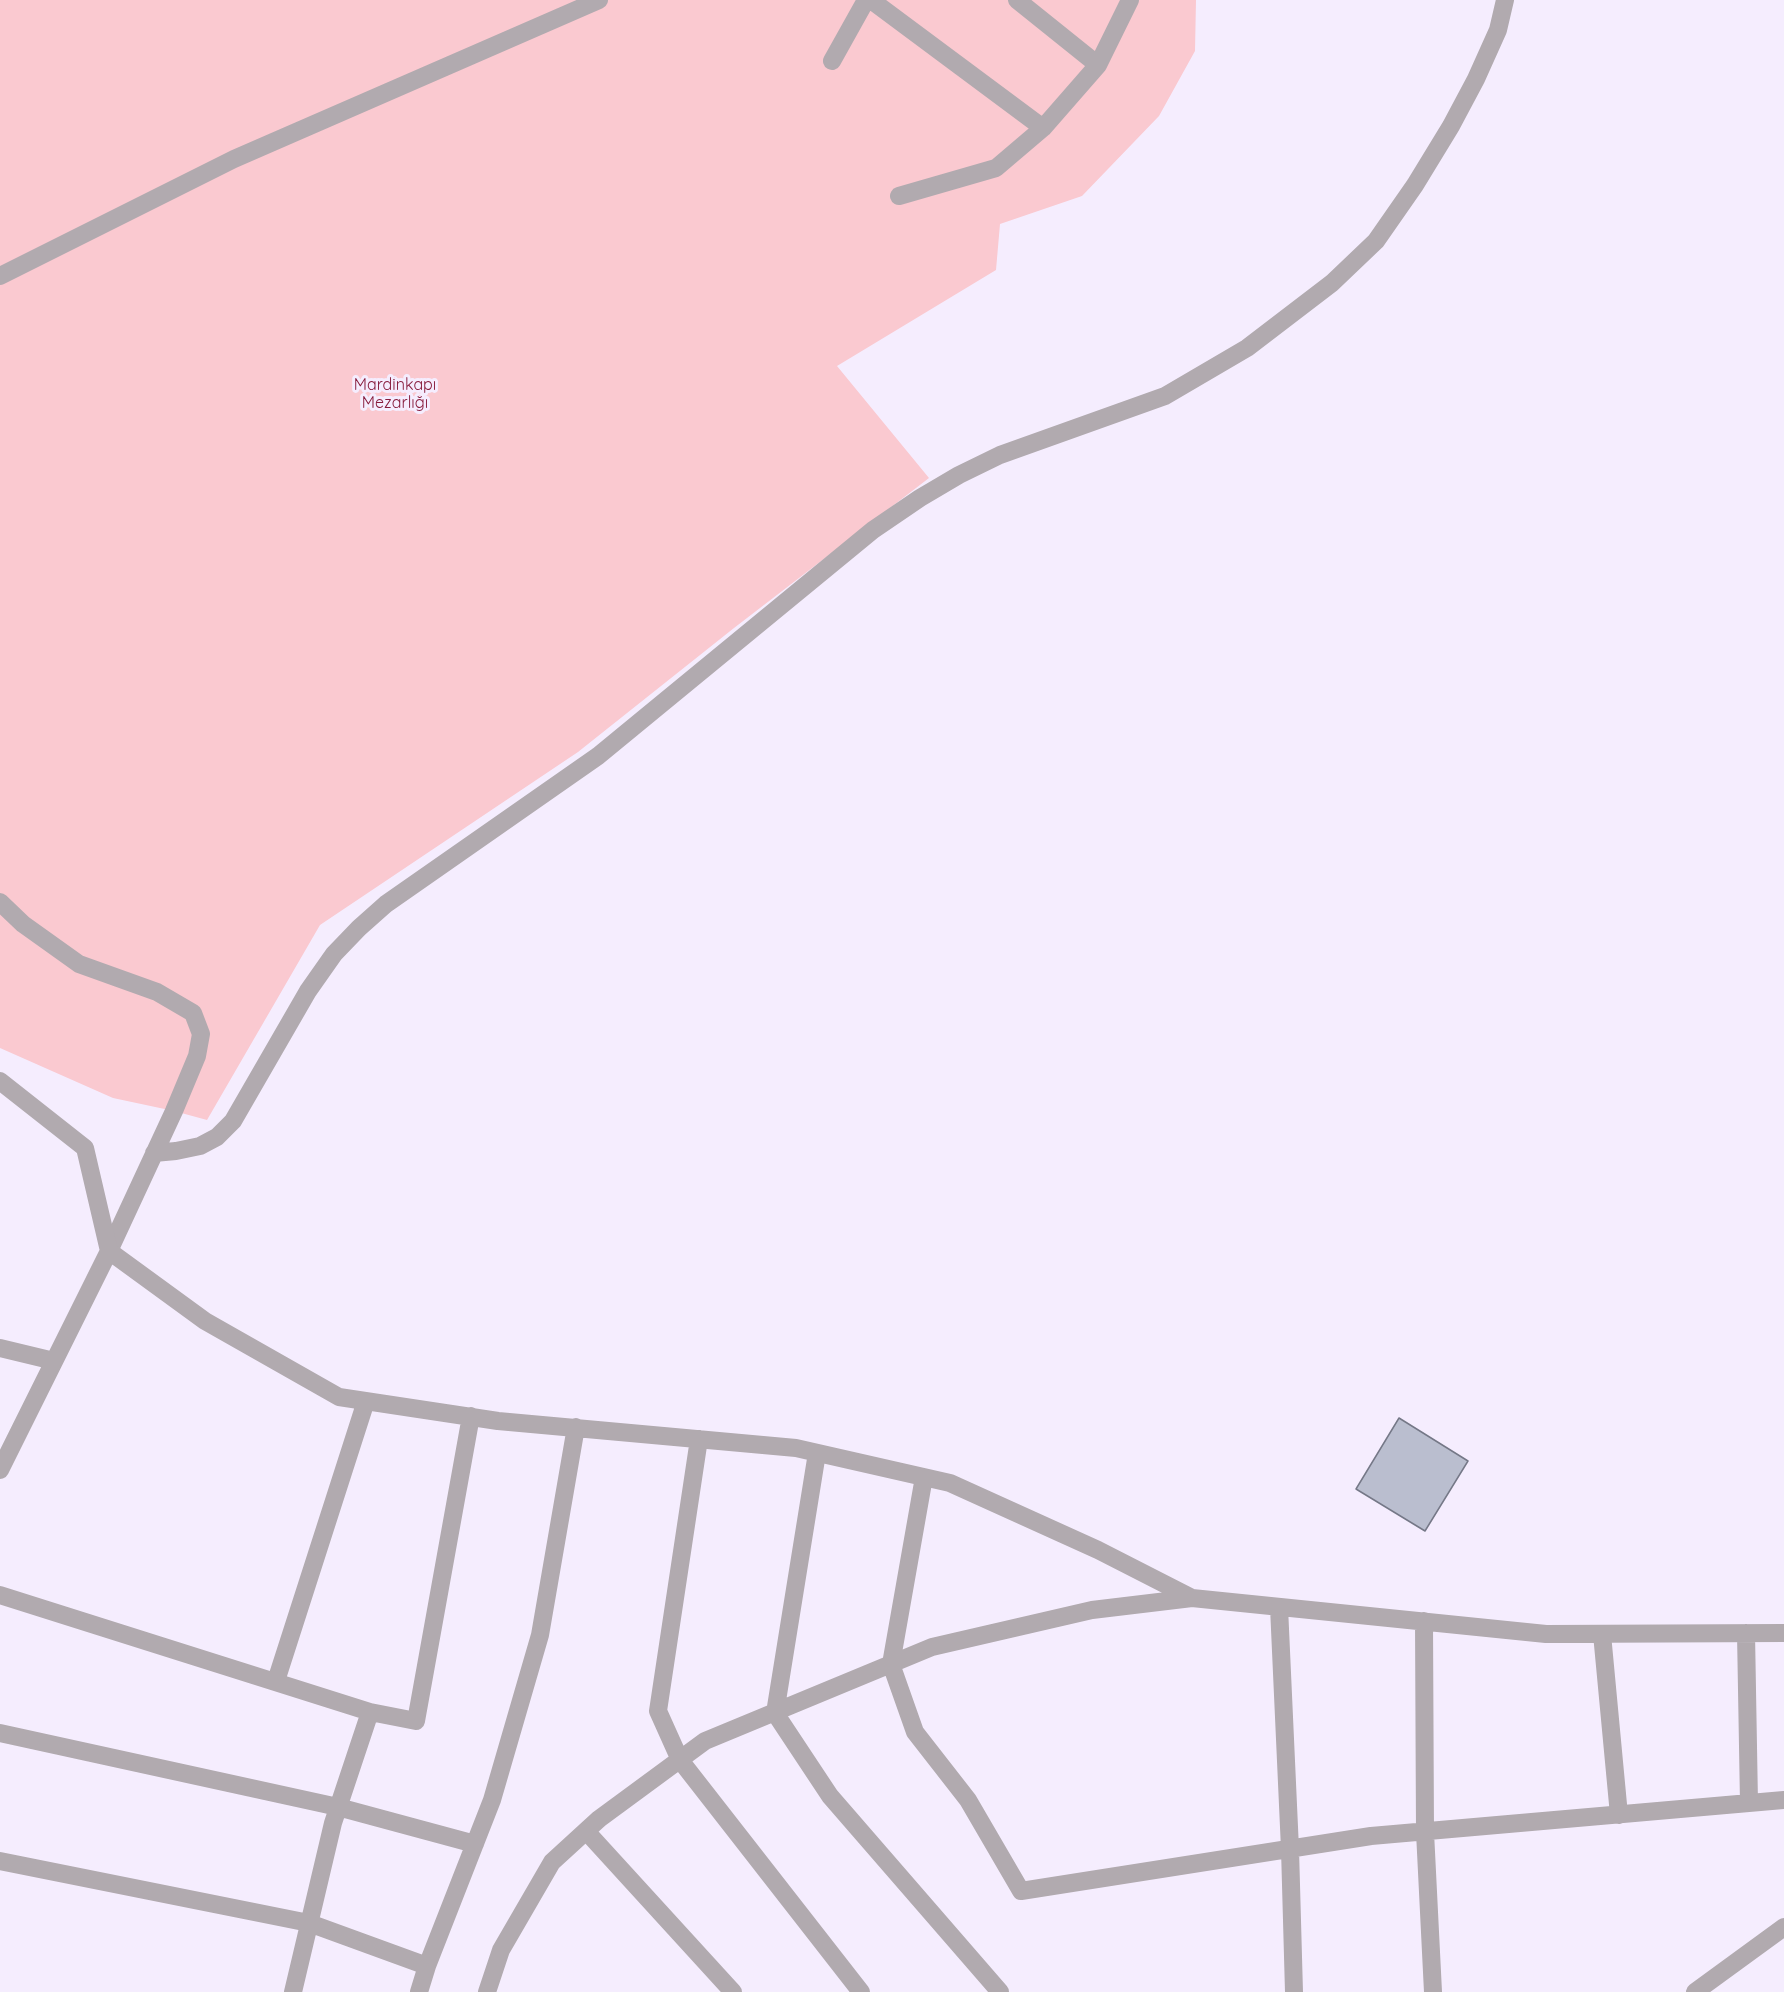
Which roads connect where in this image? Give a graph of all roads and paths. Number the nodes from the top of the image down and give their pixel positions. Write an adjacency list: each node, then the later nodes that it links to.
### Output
1 (599, 0): 11 (street)
2 (866, 0): 7 (street)
3 (871, 0): 9 (street)
4 (1017, 0): 8 (street)
5 (1130, 0): 8 (street)
6 (1505, 0): 14 (street)
7 (832, 61)
8 (1098, 65): 9 (street)
9 (1043, 128): 10 (street)
10 (898, 196)
11 (0, 276)
12 (0, 902): 14 (street)
13 (0, 1081): 15 (street)
14 (154, 1153): 15 (street)
15 (109, 1251): 17 (street); 18 (street)
16 (0, 1348): 17 (street)
17 (54, 1360): 23 (street)
18 (366, 1401): 19 (street); 33 (street)
19 (471, 1416): 20 (street); 34 (street)
20 (576, 1428): 21 (street); 44 (street)
21 (699, 1439): 22 (street); 37 (street)
22 (817, 1453): 24 (street); 35 (street)
23 (0, 1470)
24 (924, 1477): 26 (street); 32 (street)
25 (0, 1594): 33 (street)
26 (1192, 1598): 27 (street); 32 (street)
27 (1279, 1607): 28 (street); 45 (street)
28 (1424, 1621): 31 (street); 43 (street)
29 (1746, 1633): 30 (street); 31 (street); 39 (street)
30 (1784, 1633)
31 (1602, 1634): 41 (street)
32 (891, 1664): 35 (street); 45 (street)
33 (276, 1681): 34 (street)
34 (370, 1712): 40 (street)
35 (775, 1713): 37 (street); 55 (street)
36 (0, 1733): 40 (street)
37 (680, 1760): 42 (street); 54 (street)
38 (1784, 1800): 39 (street)
39 (1749, 1803): 41 (street)
40 (338, 1807): 44 (street); 47 (street)
41 (1619, 1815): 43 (street)
42 (586, 1831): 52 (street); 53 (street)
43 (1425, 1832): 45 (street); 57 (street)
44 (475, 1844): 49 (street)
45 (1290, 1849): 56 (street)
46 (0, 1861): 47 (street)
47 (309, 1923): 49 (street); 50 (street)
48 (1784, 1927): 58 (street)
49 (427, 1966): 51 (street)
50 (293, 1992)
51 (419, 1992)
52 (487, 1992)
53 (733, 1992)
54 (861, 1992)
55 (1000, 1992)
56 (1294, 1992)
57 (1433, 1992)
58 (1695, 1992)

